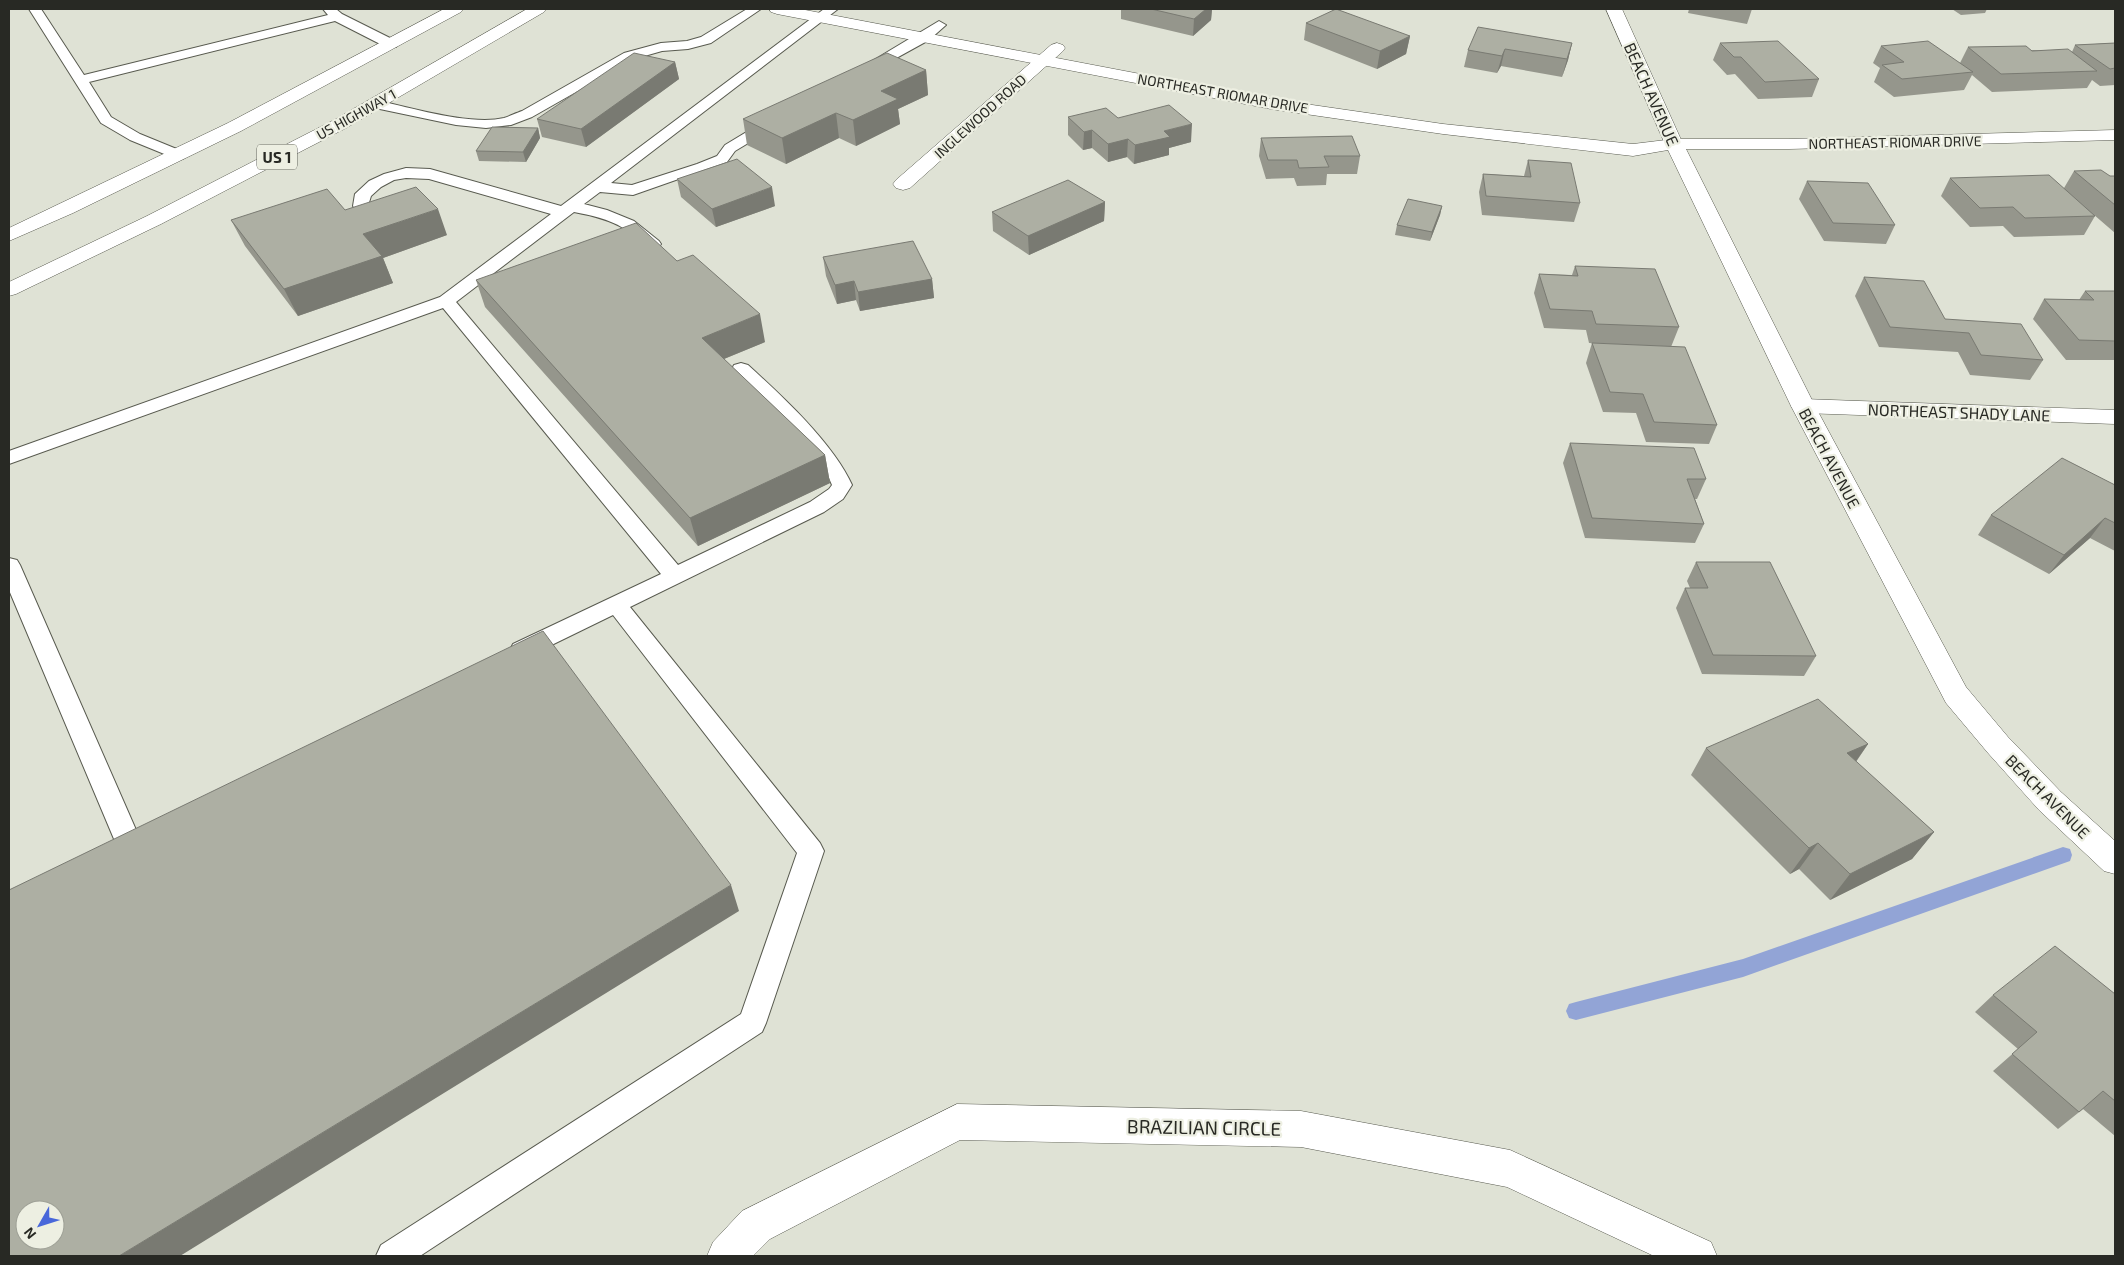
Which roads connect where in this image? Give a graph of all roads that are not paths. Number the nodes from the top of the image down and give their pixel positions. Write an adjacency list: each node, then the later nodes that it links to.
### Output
1 (455, 9): 12 (street)
2 (538, 9): 20 (street, US HIGHWAY 1 / US 1)
3 (755, 9): 20 (lane)
4 (777, 9): 9 (street, NORTHEAST RIOMAR DRIVE)
5 (856, 9): 10 (street, NORTHEAST RIOMAR DRIVE)
6 (1614, 9): 25 (street, BEACH AVENUE)
7 (35, 10): 18 (lane)
8 (333, 13): 12 (lane); 18 (lane)
9 (827, 13): 11 (street, NORTHEAST RIOMAR DRIVE); 28 (lane)
10 (939, 25): 11 (lane); 14 (street, NORTHEAST RIOMAR DRIVE)
11 (924, 36): 14 (street, NORTHEAST RIOMAR DRIVE); 17 (lane)
12 (391, 44): 26 (street)
13 (1091, 53): 14 (street, NORTHEAST RIOMAR DRIVE)
14 (1051, 54): 25 (street, NORTHEAST RIOMAR DRIVE); 27 (street, INGLEWOOD ROAD)
15 (1147, 63): 16 (street, NORTHEAST RIOMAR DRIVE)
16 (1196, 72)
17 (854, 76)
18 (80, 80): 26 (lane)
19 (1322, 95): 21 (street, NORTHEAST RIOMAR DRIVE)
20 (375, 104): 33 (street, US HIGHWAY 1 / US 1)
21 (1458, 114)
22 (784, 115): 28 (lane)
23 (1628, 133): 25 (street, NORTHEAST RIOMAR DRIVE)
24 (2115, 135): 25 (street, NORTHEAST RIOMAR DRIVE)
25 (1674, 144): 36 (street, BEACH AVENUE)
26 (179, 155): 31 (street)
27 (903, 184)
28 (597, 187): 30 (lane)
29 (361, 206): 30 (lane)
30 (567, 209): 32 (lane); 34 (lane)
31 (9, 235)
32 (663, 252)
33 (9, 290)
34 (446, 301): 38 (lane); 40 (lane)
35 (741, 369): 40 (lane)
36 (1803, 406): 37 (street, NORTHEAST SHADY LANE); 44 (street, BEACH AVENUE)
37 (2115, 417)
38 (9, 458)
39 (9, 565): 43 (lane)
40 (675, 576): 41 (lane)
41 (616, 604): 42 (lane); 45 (lane)
42 (500, 660)
43 (127, 839)
44 (2115, 860)
45 (392, 1256)
46 (727, 1256): 47 (street, BRAZILIAN CIRCLE)
47 (1697, 1256)

